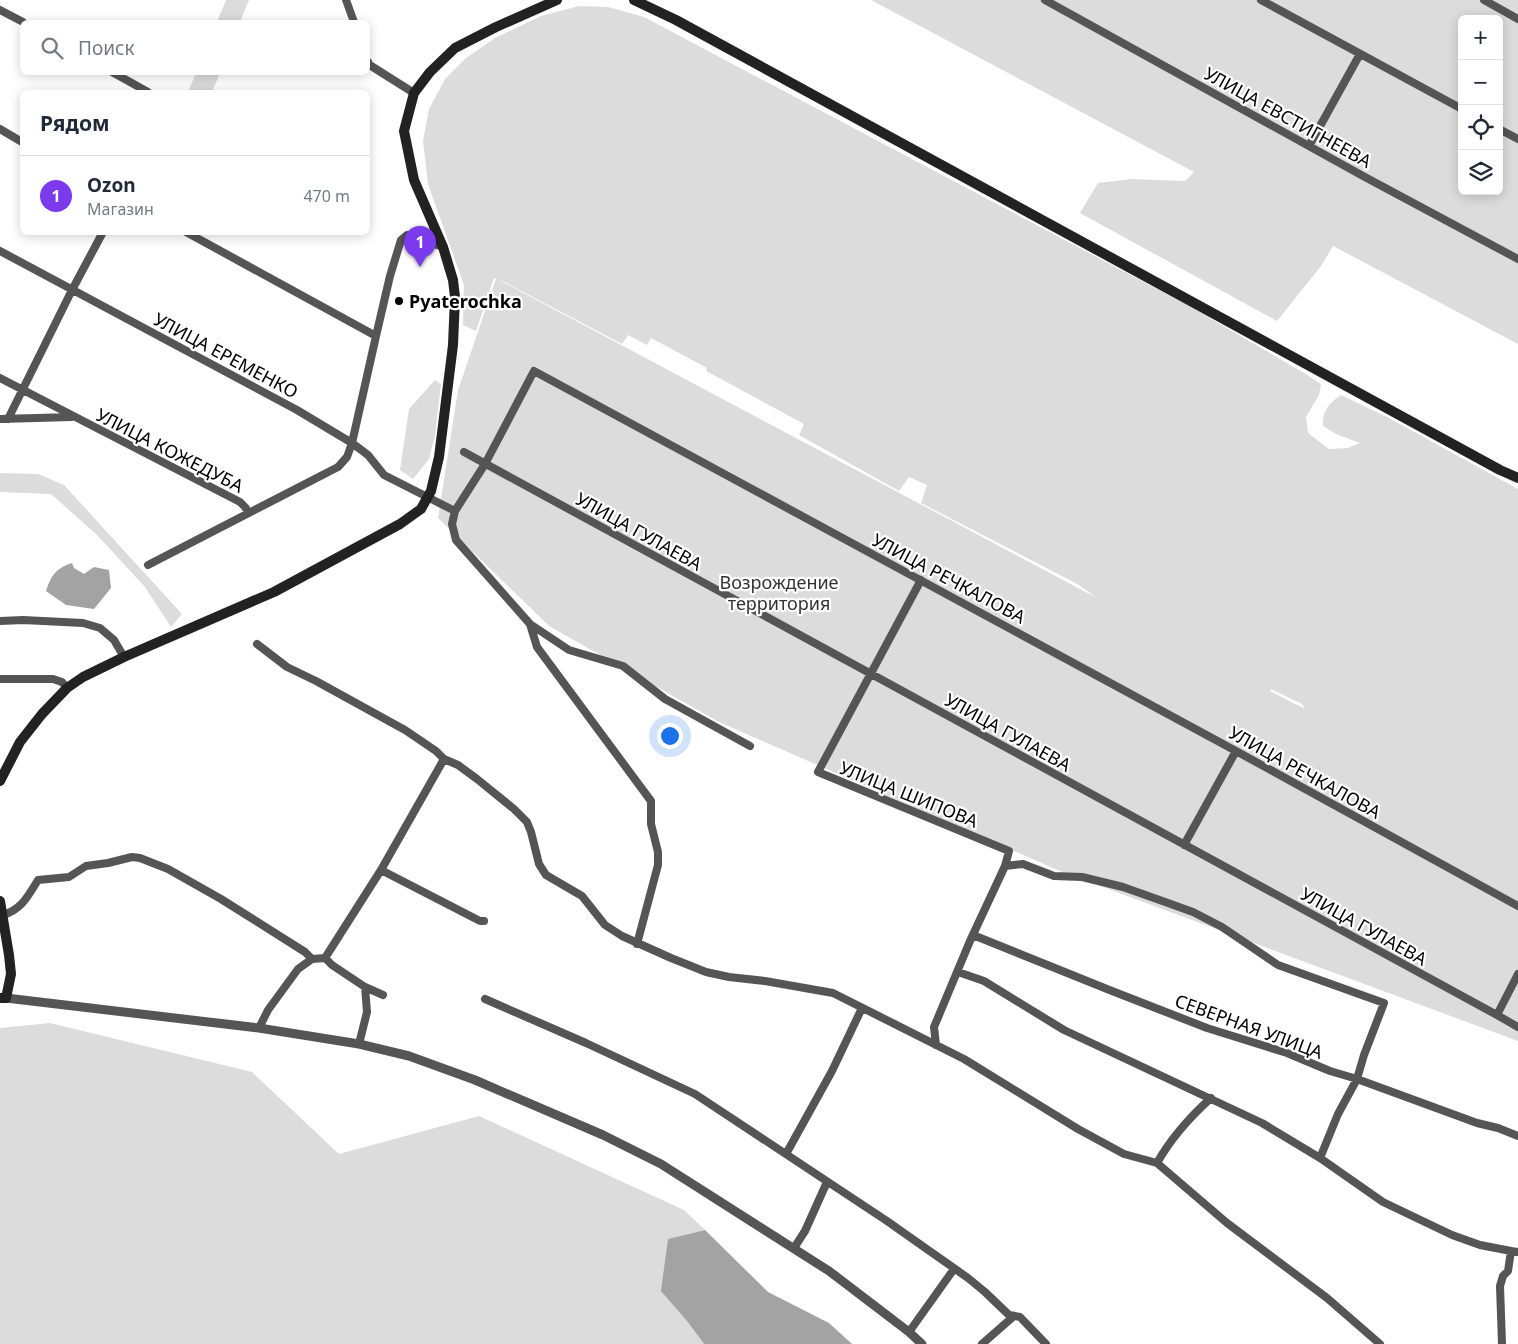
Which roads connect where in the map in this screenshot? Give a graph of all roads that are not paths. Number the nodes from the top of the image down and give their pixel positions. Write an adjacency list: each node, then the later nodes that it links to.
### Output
1 (346, 0): 10 (street)
2 (557, 0): 15 (main road)
3 (634, 0): 36 (main road)
4 (1046, 0): 21 (street, УЛИЦА ЕВСТИГНЕЕВА)
5 (1261, 0): 11 (street)
6 (1484, 0): 8 (street)
7 (0, 10): 9 (street)
8 (1518, 18)
9 (20, 20)
10 (353, 20)
11 (1360, 54): 16 (street); 21 (street)
12 (370, 65): 15 (street)
13 (117, 75): 14 (street)
14 (144, 90)
15 (414, 93): 24 (main road)
16 (1458, 106)
17 (0, 129): 20 (street)
18 (1503, 131): 19 (street)
19 (1518, 139)
20 (20, 141)
21 (1308, 146): 26 (street, УЛИЦА ЕВСТИГНЕЕВА)
22 (101, 235): 27 (street)
23 (191, 235): 28 (street)
24 (443, 246): 28 (street, УЛИЦА КОЖЕДУБА); 37 (main road)
25 (0, 251): 27 (street, УЛИЦА ЕРЕМЕНКО)
26 (1518, 259)
27 (72, 290): 30 (street); 33 (street, УЛИЦА ЕРЕМЕНКО)
28 (376, 336): 33 (street, УЛИЦА КОЖЕДУБА)
29 (0, 378): 30 (street, УЛИЦА КОЖЕДУБА)
30 (22, 390): 31 (street, УЛИЦА КОЖЕДУБА); 32 (street)
31 (74, 417): 32 (street, УЛИЦА КОЖЕДУБА); 39 (street, УЛИЦА КОЖЕДУБА)
32 (4, 419)
33 (352, 443): 37 (street, УЛИЦА ЕРЕМЕНКО); 39 (street, УЛИЦА КОЖЕДУБА)
34 (464, 452): 35 (street, УЛИЦА ГУЛАЕВА)
35 (484, 464): 38 (street, УЛИЦА РЕЧКАЛОВА); 41 (street, УЛИЦА РЕЧКАЛОВА); 46 (street, УЛИЦА ГУЛАЕВА)
36 (1518, 478)
37 (428, 497): 38 (street); 45 (main road)
38 (455, 511): 43 (street)
39 (249, 513): 40 (street, УЛИЦА КОЖЕДУБА)
40 (148, 565)
41 (921, 580): 46 (street, УЛИЦА ШИПОВА); 50 (street, УЛИЦА РЕЧКАЛОВА)
42 (0, 621): 45 (street)
43 (530, 624): 49 (street); 61 (street)
44 (257, 644): 51 (street)
45 (124, 657): 48 (main road)
46 (870, 674): 53 (street, УЛИЦА ГУЛАЕВА); 54 (street, УЛИЦА ШИПОВА)
47 (0, 679): 48 (street)
48 (67, 688): 52 (main road)
49 (750, 746)
50 (1236, 751): 53 (street); 57 (street, УЛИЦА РЕЧКАЛОВА)
51 (444, 759): 55 (street); 61 (street)
52 (0, 781)
53 (1184, 845): 71 (street, УЛИЦА ГУЛАЕВА)
54 (1004, 866): 60 (street); 76 (street)
55 (381, 870): 59 (street); 62 (street)
56 (0, 901): 58 (main road)
57 (1518, 906)
58 (3, 915): 63 (street); 68 (main road)
59 (484, 921)
60 (973, 935): 64 (street); 76 (street, СЕВЕРНАЯ УЛИЦА)
61 (637, 944): 70 (street)
62 (325, 958): 63 (street); 66 (street)
63 (312, 959): 73 (street)
64 (958, 972): 75 (street); 77 (street)
65 (1518, 974): 71 (street)
66 (365, 987): 67 (street); 74 (street)
67 (383, 995)
68 (3, 998): 73 (street)
69 (484, 999): 79 (street)
70 (862, 1008): 75 (street); 79 (street)
71 (1497, 1015): 72 (street, УЛИЦА ГУЛАЕВА)
72 (1518, 1027)
73 (259, 1028): 74 (street)
74 (359, 1044): 83 (street)
75 (936, 1045): 81 (street)
76 (1357, 1079): 78 (street, СЕВЕРНАЯ УЛИЦА); 80 (street)
77 (1211, 1098): 80 (street); 81 (street)
78 (1518, 1136)
79 (786, 1154): 82 (street)
80 (1320, 1158): 84 (street)
81 (1157, 1164): 91 (street)
82 (827, 1182): 83 (street); 85 (street)
83 (794, 1248): 87 (street)
84 (1515, 1252): 92 (street)
85 (954, 1269): 86 (street); 87 (street)
86 (1014, 1316): 89 (street); 90 (street)
87 (909, 1332): 88 (street)
88 (922, 1344)
89 (982, 1344)
90 (1046, 1344)
91 (1380, 1344)
92 (1502, 1344)

